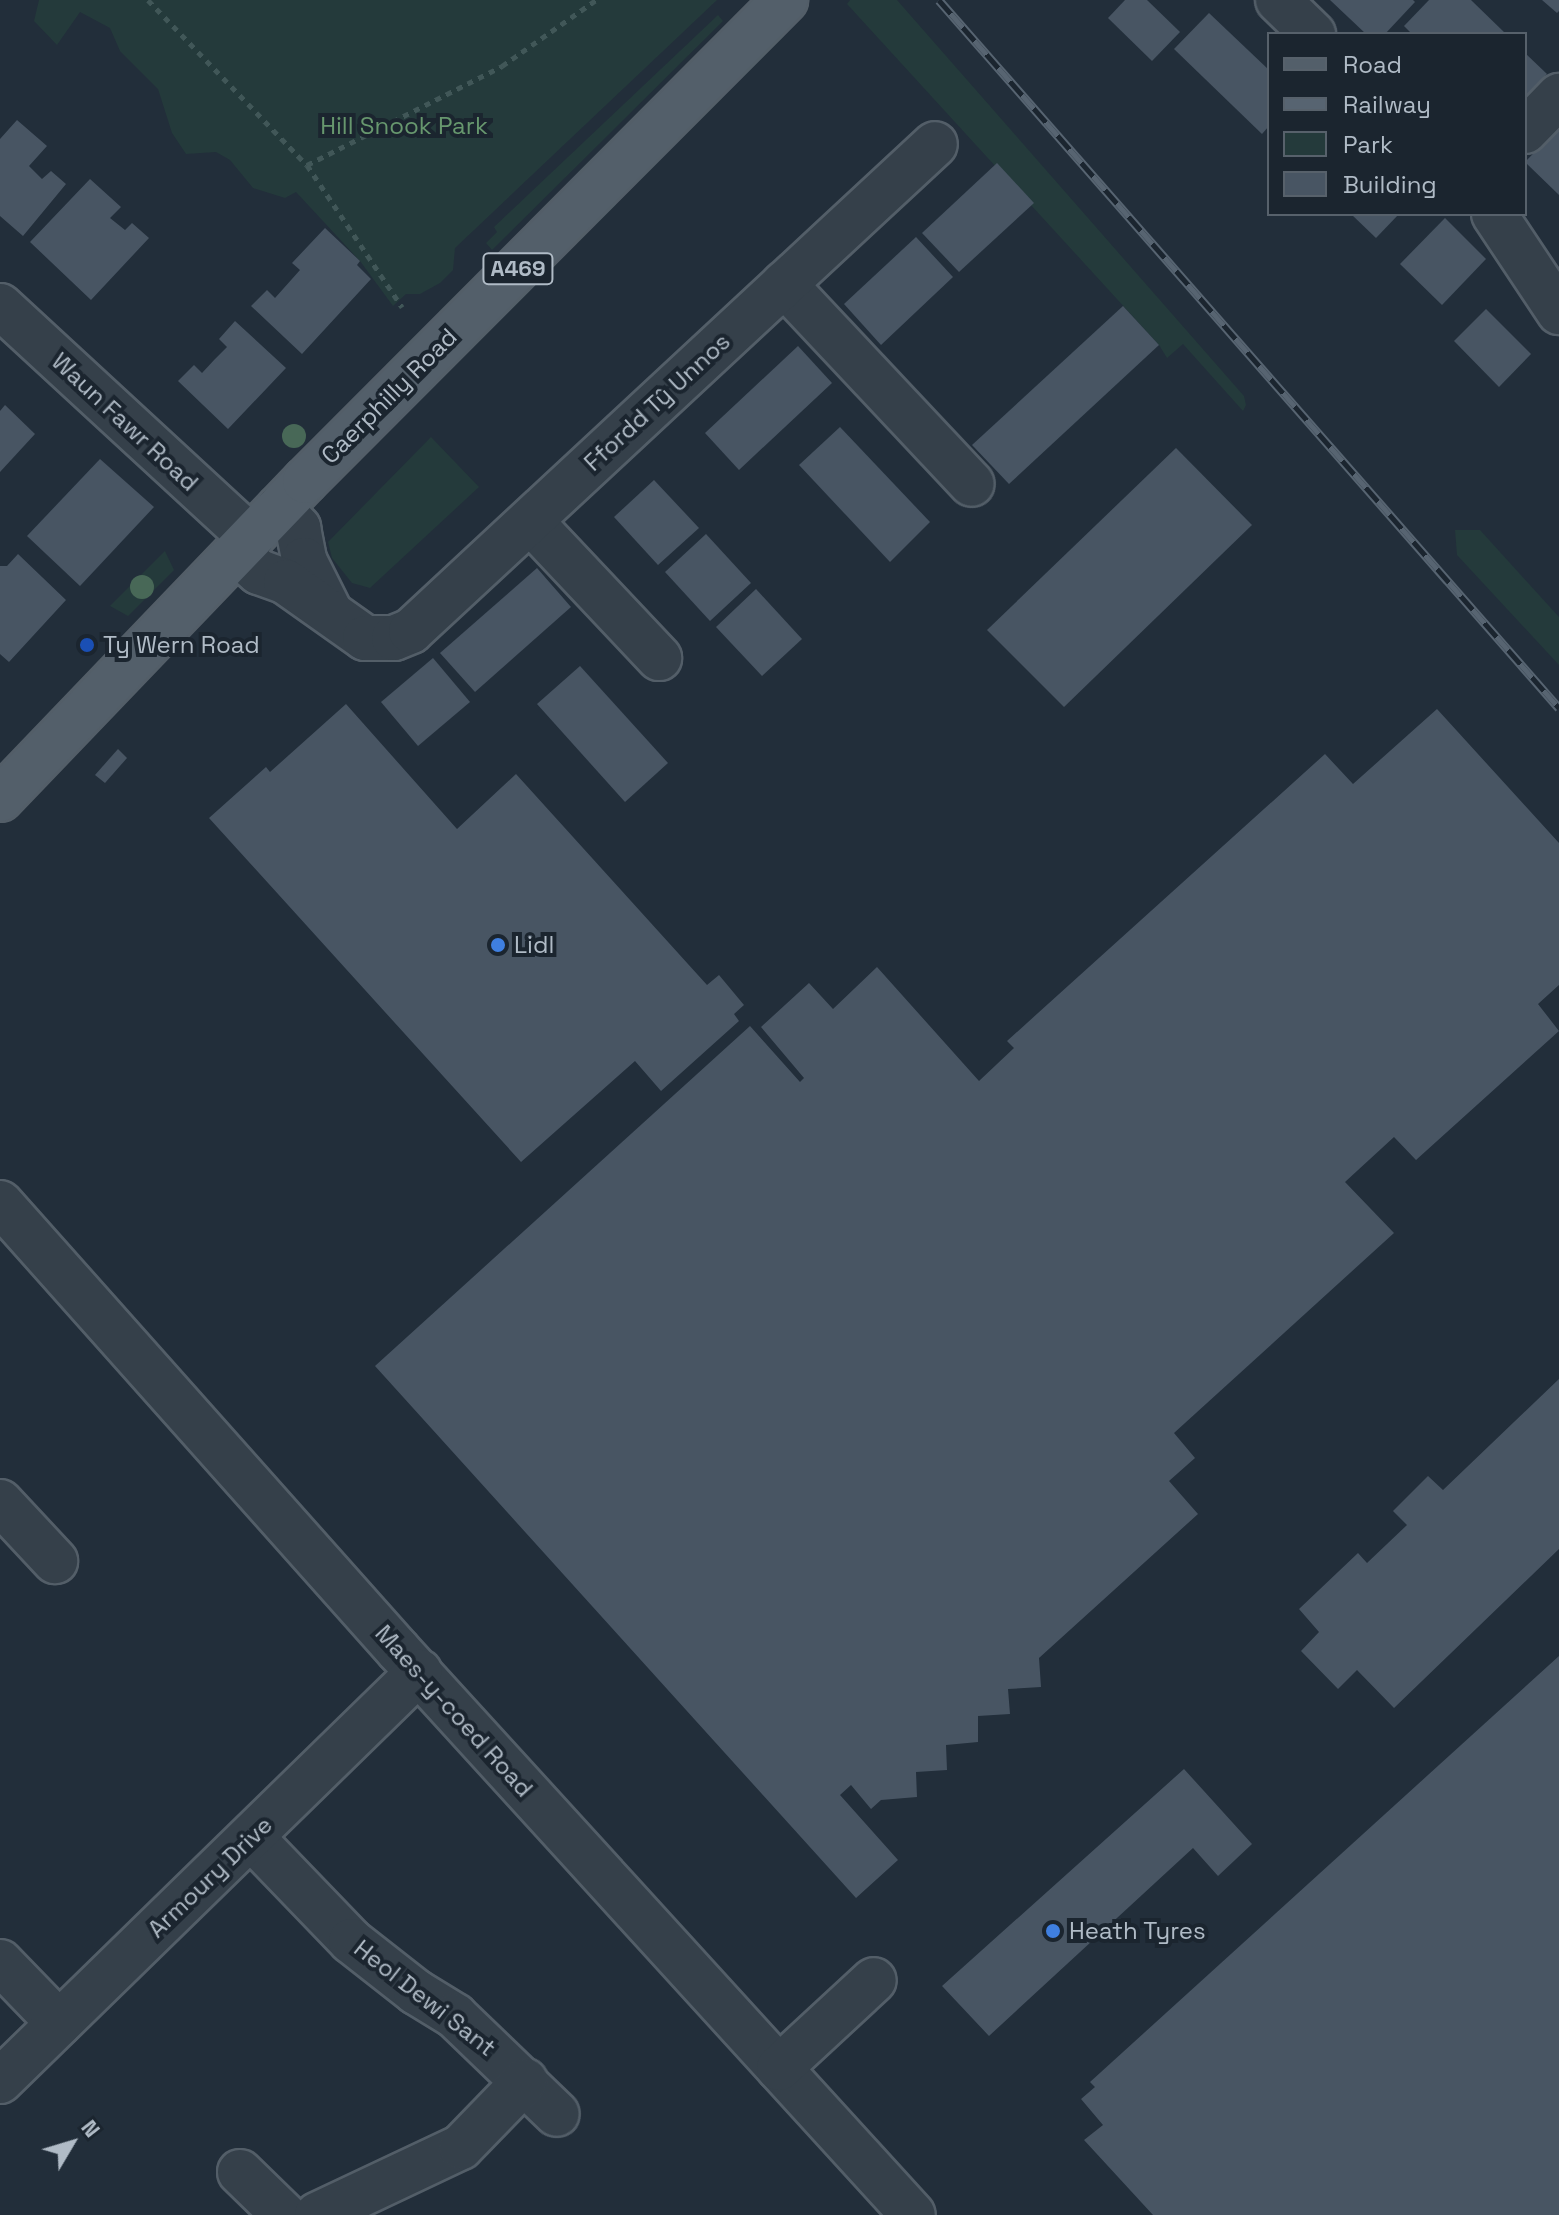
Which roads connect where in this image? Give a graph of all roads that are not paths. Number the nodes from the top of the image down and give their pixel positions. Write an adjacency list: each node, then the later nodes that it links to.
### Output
1 (785, 0): 13 (main road, Caerphilly Road / A469)
2 (1278, 0): 3 (street)
3 (1311, 32)
4 (1559, 96): 5 (street)
5 (1527, 129)
6 (935, 144): 8 (street, Ffordd Tŷ Unnos)
7 (1495, 216): 10 (street)
8 (784, 284): 11 (street); 12 (street, Ffordd Tŷ Unnos)
9 (0, 306): 13 (street, Waun Fawr Road)
10 (1559, 312)
11 (972, 484)
12 (531, 522): 14 (street, Ffordd Tŷ Unnos); 15 (street)
13 (256, 533): 14 (street, Ffordd Tŷ Unnos); 14 (street, Ffordd Tŷ Unnos); 16 (main road, Caerphilly Road / A469)
14 (331, 614)
15 (659, 658)
16 (0, 799)
17 (0, 1203): 20 (street, Maes-y-coed Road)
18 (1, 1506): 19 (street)
19 (55, 1561)
20 (419, 1672): 21 (street, Armoury Drive); 25 (street, Maes-y-coed Road)
21 (251, 1837): 24 (street, Armoury Drive); 27 (street, Heol Dewi Sant)
22 (0, 1962): 24 (street)
23 (874, 1980): 25 (street)
24 (59, 2023): 26 (street, Armoury Drive)
25 (779, 2068): 32 (street, Maes-y-coed Road)
26 (0, 2081)
27 (525, 2081): 28 (street, Heol Dewi Sant); 31 (street)
28 (557, 2114)
29 (240, 2172): 30 (street)
30 (284, 2215)
31 (317, 2215)
32 (913, 2215)

